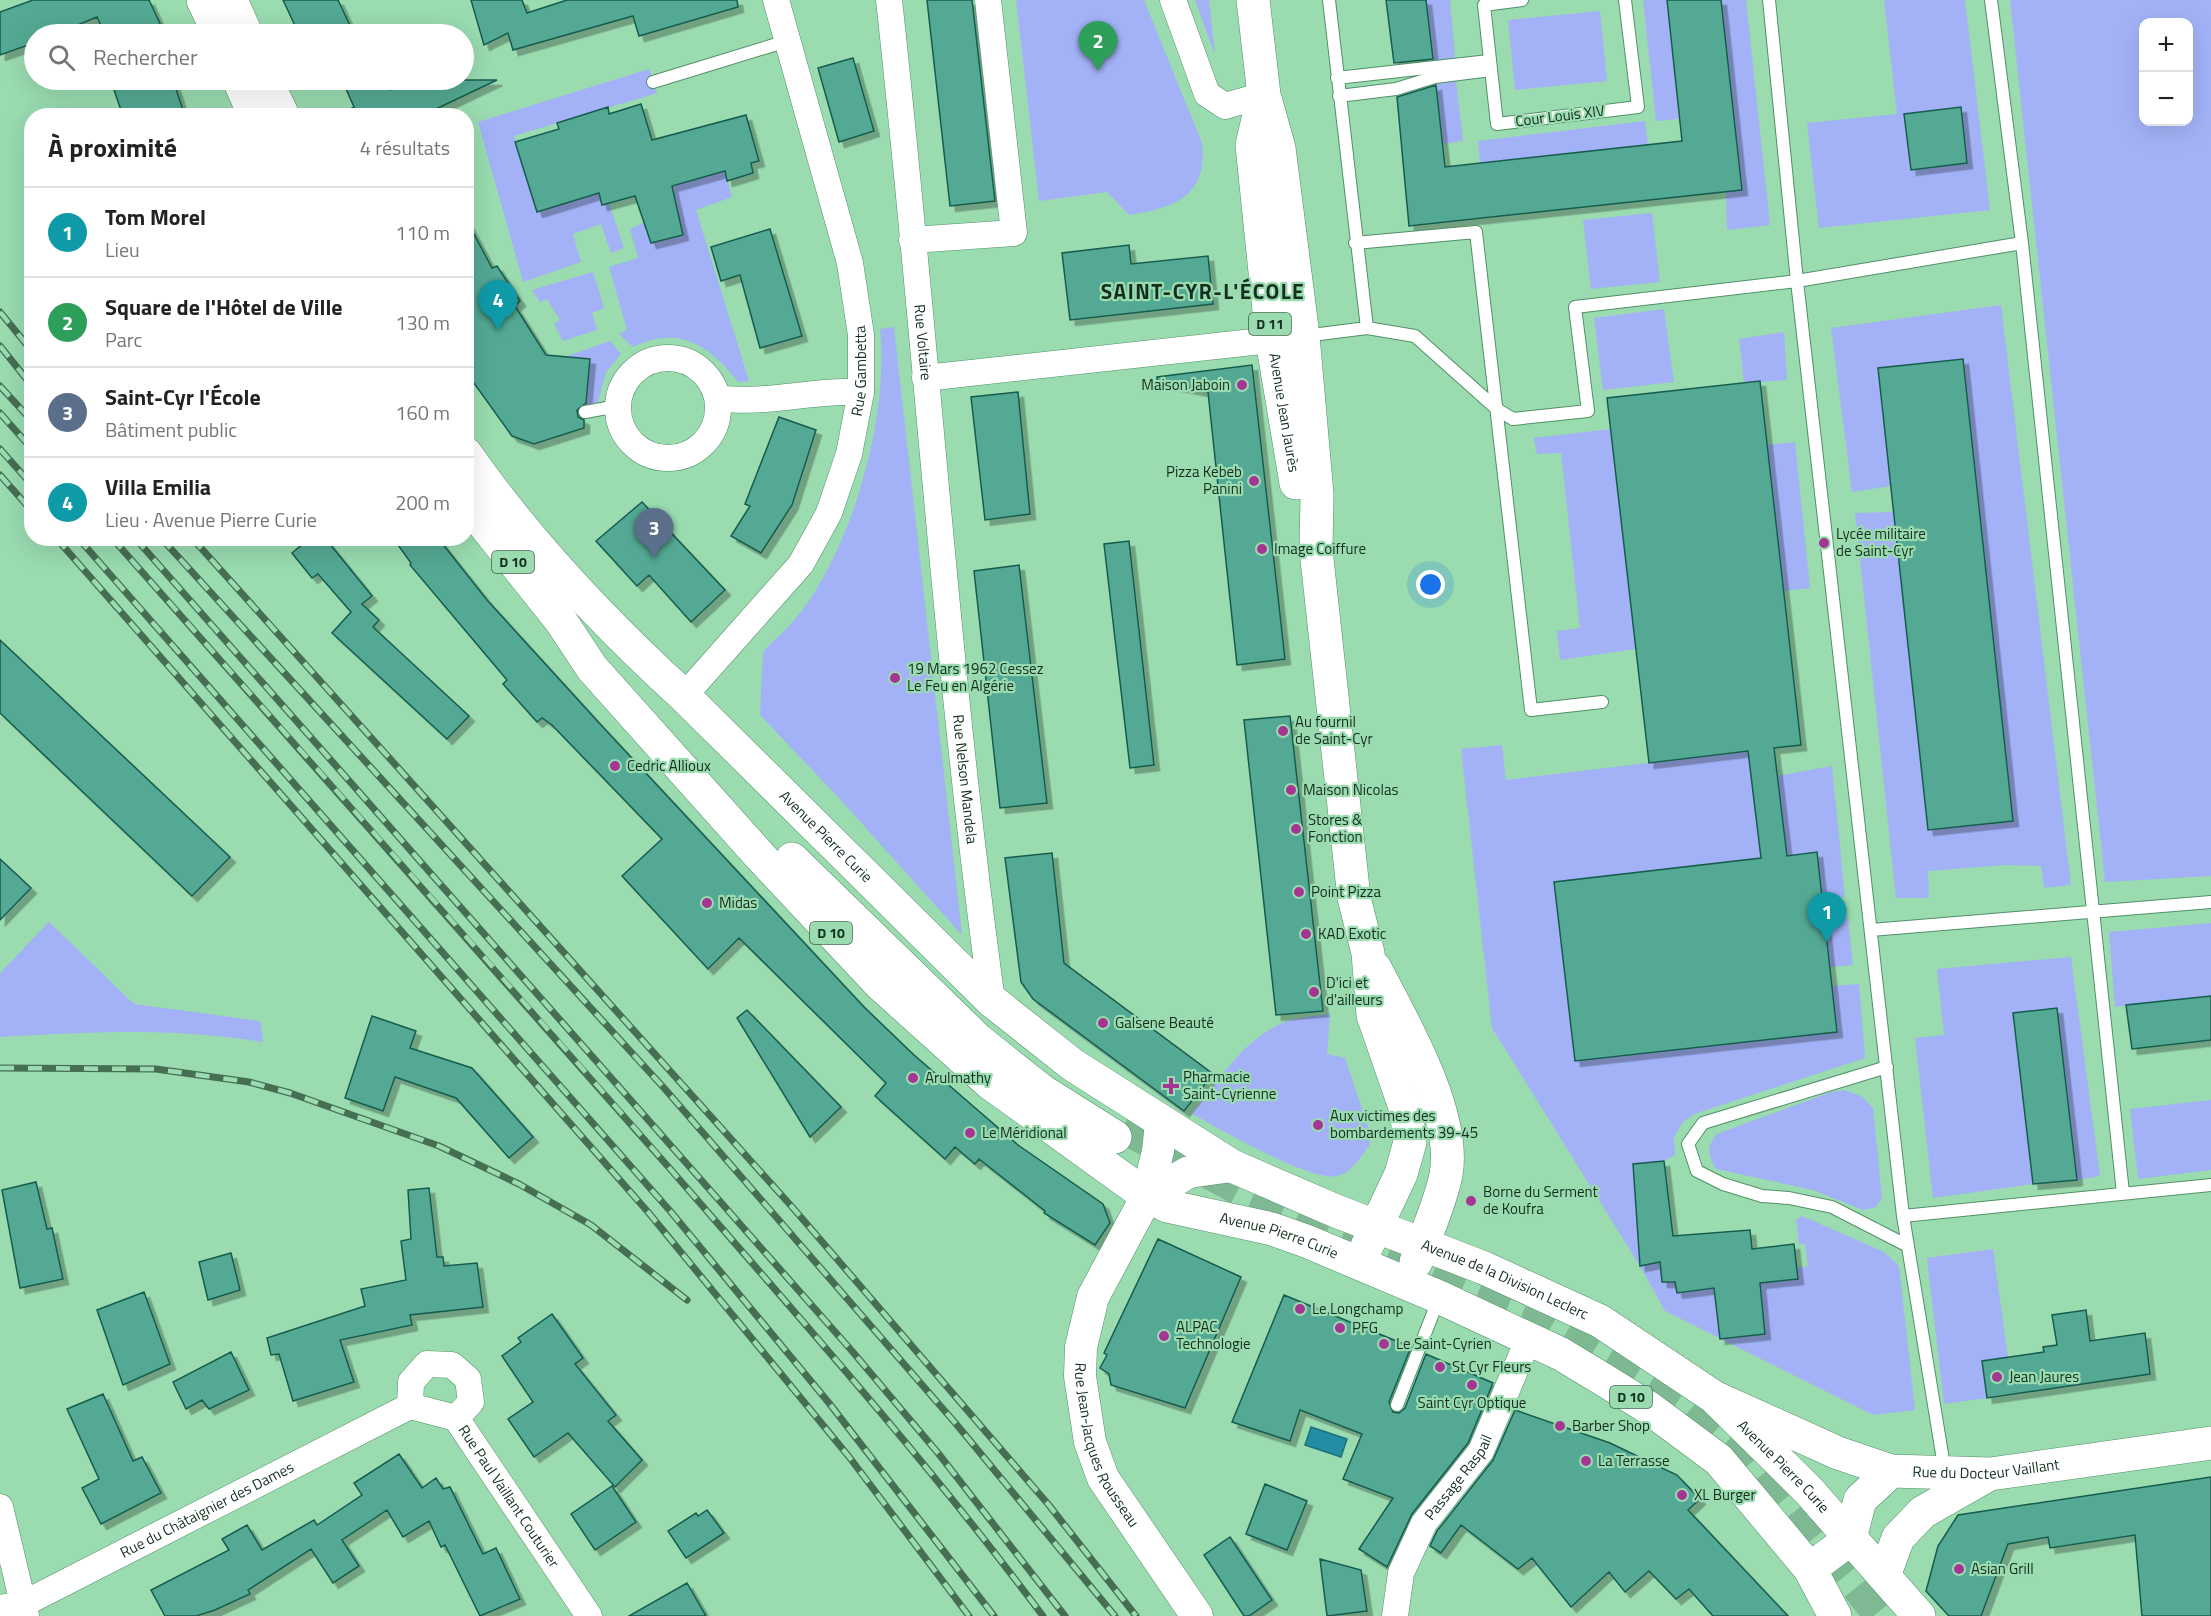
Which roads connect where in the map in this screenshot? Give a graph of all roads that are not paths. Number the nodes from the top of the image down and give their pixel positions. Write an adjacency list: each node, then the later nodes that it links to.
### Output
1 (203, 0): 13 (main road)
2 (231, 0): 14 (main road)
3 (776, 0): 15 (street, Rue Gambetta)
4 (889, 0): 25 (street, Rue Voltaire)
5 (988, 0): 25 (street)
6 (1173, 0): 21 (street)
7 (1253, 0): 21 (main road, Avenue Jean Jaurès / D 11)
8 (1329, 0): 17 (lane)
9 (1522, 0): 16 (lane, Cour Louis XIV)
10 (1625, 0): 16 (lane, Cour Louis XIV)
11 (1769, 0): 28 (lane)
12 (1991, 0): 27 (lane)
13 (214, 24)
14 (242, 24)
15 (787, 41): 18 (lane); 32 (street, Rue Gambetta)
16 (1490, 66): 17 (lane); 22 (lane)
17 (1337, 78): 22 (lane)
18 (654, 82)
19 (243, 90): 23 (main road)
20 (271, 90): 24 (main road)
21 (1264, 95): 30 (main road, Avenue Jean Jaurès / D 11)
22 (1339, 96): 26 (lane)
23 (251, 108)
24 (279, 108)
25 (912, 240): 31 (street, Rue Voltaire)
26 (1355, 243): 29 (lane); 35 (lane)
27 (2022, 243): 28 (lane); 45 (lane)
28 (1797, 281): 35 (lane); 47 (lane)
29 (1367, 327): 30 (lane); 35 (lane)
30 (1287, 338): 31 (street, Rue Voltaire); 48 (main road, Avenue Jean Jaurès / D 11)
31 (925, 378): 49 (street, Rue Nelson Mandela)
32 (861, 392): 33 (street); 41 (street, Rue Gambetta)
33 (718, 398): 34 (street); 34 (street)
34 (618, 406): 36 (lane)
35 (1498, 410): 42 (lane)
36 (585, 412)
37 (474, 465): 40 (main road, Avenue Pierre Curie / D 10)
38 (474, 512): 39 (main road, Avenue Pierre Curie / D 10)
39 (561, 621): 43 (main road, D 10); 46 (main road, Avenue Pierre Curie / D 10)
40 (633, 650): 41 (main road, Avenue Pierre Curie / D 10); 43 (main road, D 10)
41 (684, 696): 49 (main road, Avenue Pierre Curie / D 10)
42 (1602, 702)
43 (823, 890): 46 (main road, D 10)
44 (2211, 902): 45 (lane)
45 (2093, 911): 47 (lane); 54 (lane)
46 (826, 927): 55 (main road, Avenue Pierre Curie / D 10)
47 (1871, 930): 50 (lane)
48 (1368, 953): 57 (main road); 58 (main road, Avenue de la Division Leclerc)
49 (992, 1001): 51 (main road, Avenue Pierre Curie / D 10)
50 (1887, 1067): 56 (lane); 59 (lane)
51 (1161, 1123): 52 (main road, Avenue Pierre Curie / D 10); 55 (street, Rue Jean-Jacques Rousseau)
52 (1232, 1166): 55 (street); 57 (main road, Avenue Pierre Curie / D 10)
53 (2211, 1185): 54 (lane)
54 (2123, 1193): 56 (lane)
55 (1147, 1196): 60 (main road, Avenue Pierre Curie / D 10); 79 (street, Rue Jean-Jacques Rousseau)
56 (1903, 1216): 59 (lane)
57 (1377, 1226): 58 (main road, Avenue Pierre Curie / D 10); 60 (main road)
58 (1423, 1243): 61 (main road); 64 (main road, Avenue de la Division Leclerc / D 10)
59 (1908, 1246): 70 (lane)
60 (1359, 1263): 61 (main road, Avenue Pierre Curie / D 10)
61 (1407, 1283): 62 (main road, D 10)
62 (1439, 1297): 63 (main road, D 10); 65 (lane)
63 (1528, 1340): 75 (main road, D 10); 80 (street, Passage Raspail)
64 (1714, 1397): 69 (main road, Avenue de la Division Leclerc / D 10); 74 (main road, Avenue Pierre Curie / D 10)
65 (1397, 1405)
66 (410, 1406): 67 (street, Rue Paul Vaillant Couturier); 67 (street); 77 (street, Rue du Châtaignier des Dames)
67 (456, 1418): 78 (street, Rue Paul Vaillant Couturier)
68 (2211, 1443): 71 (main road, Rue du Docteur Vaillant)
69 (1891, 1471): 70 (main road, Rue du Docteur Vaillant); 74 (main road, Rue du Docteur Vaillant)
70 (1945, 1474): 71 (main road, Rue du Docteur Vaillant)
71 (1990, 1474): 73 (main road)
72 (0, 1507): 77 (street)
73 (1898, 1538): 74 (main road); 76 (main road)
74 (1850, 1539): 75 (main road); 76 (main road, D 10)
75 (1810, 1569): 81 (main road, D 10)
76 (1884, 1576): 82 (main road, D 10)
77 (16, 1610)
78 (589, 1616)
79 (1197, 1616)
80 (1395, 1616)
81 (1835, 1616)
82 (1919, 1616)

